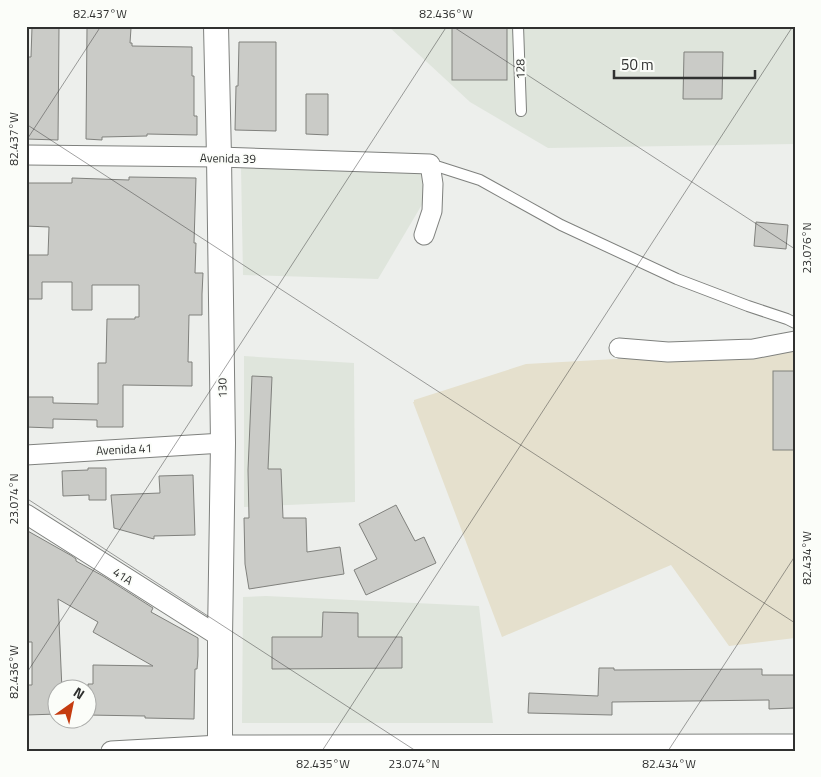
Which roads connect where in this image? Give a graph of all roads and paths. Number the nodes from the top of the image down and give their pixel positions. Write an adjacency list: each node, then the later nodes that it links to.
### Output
1 (216, 26): 5 (street, 130)
2 (518, 26): 3 (lane, 128)
3 (521, 111)
4 (26, 155): 5 (street, Avenida 39)
5 (219, 157): 6 (street, Avenida 39); 11 (street, 130)
6 (430, 164): 7 (street); 8 (lane)
7 (424, 236)
8 (795, 323)
9 (795, 341): 10 (street)
10 (619, 348)
11 (223, 443): 12 (street, Avenida 41); 14 (street, 130)
12 (26, 455)
13 (26, 514): 14 (street, 41A)
14 (220, 637): 16 (street, 130)
15 (795, 744): 17 (street)
16 (220, 748): 17 (street); 18 (street)
17 (516, 748)
18 (111, 751)

